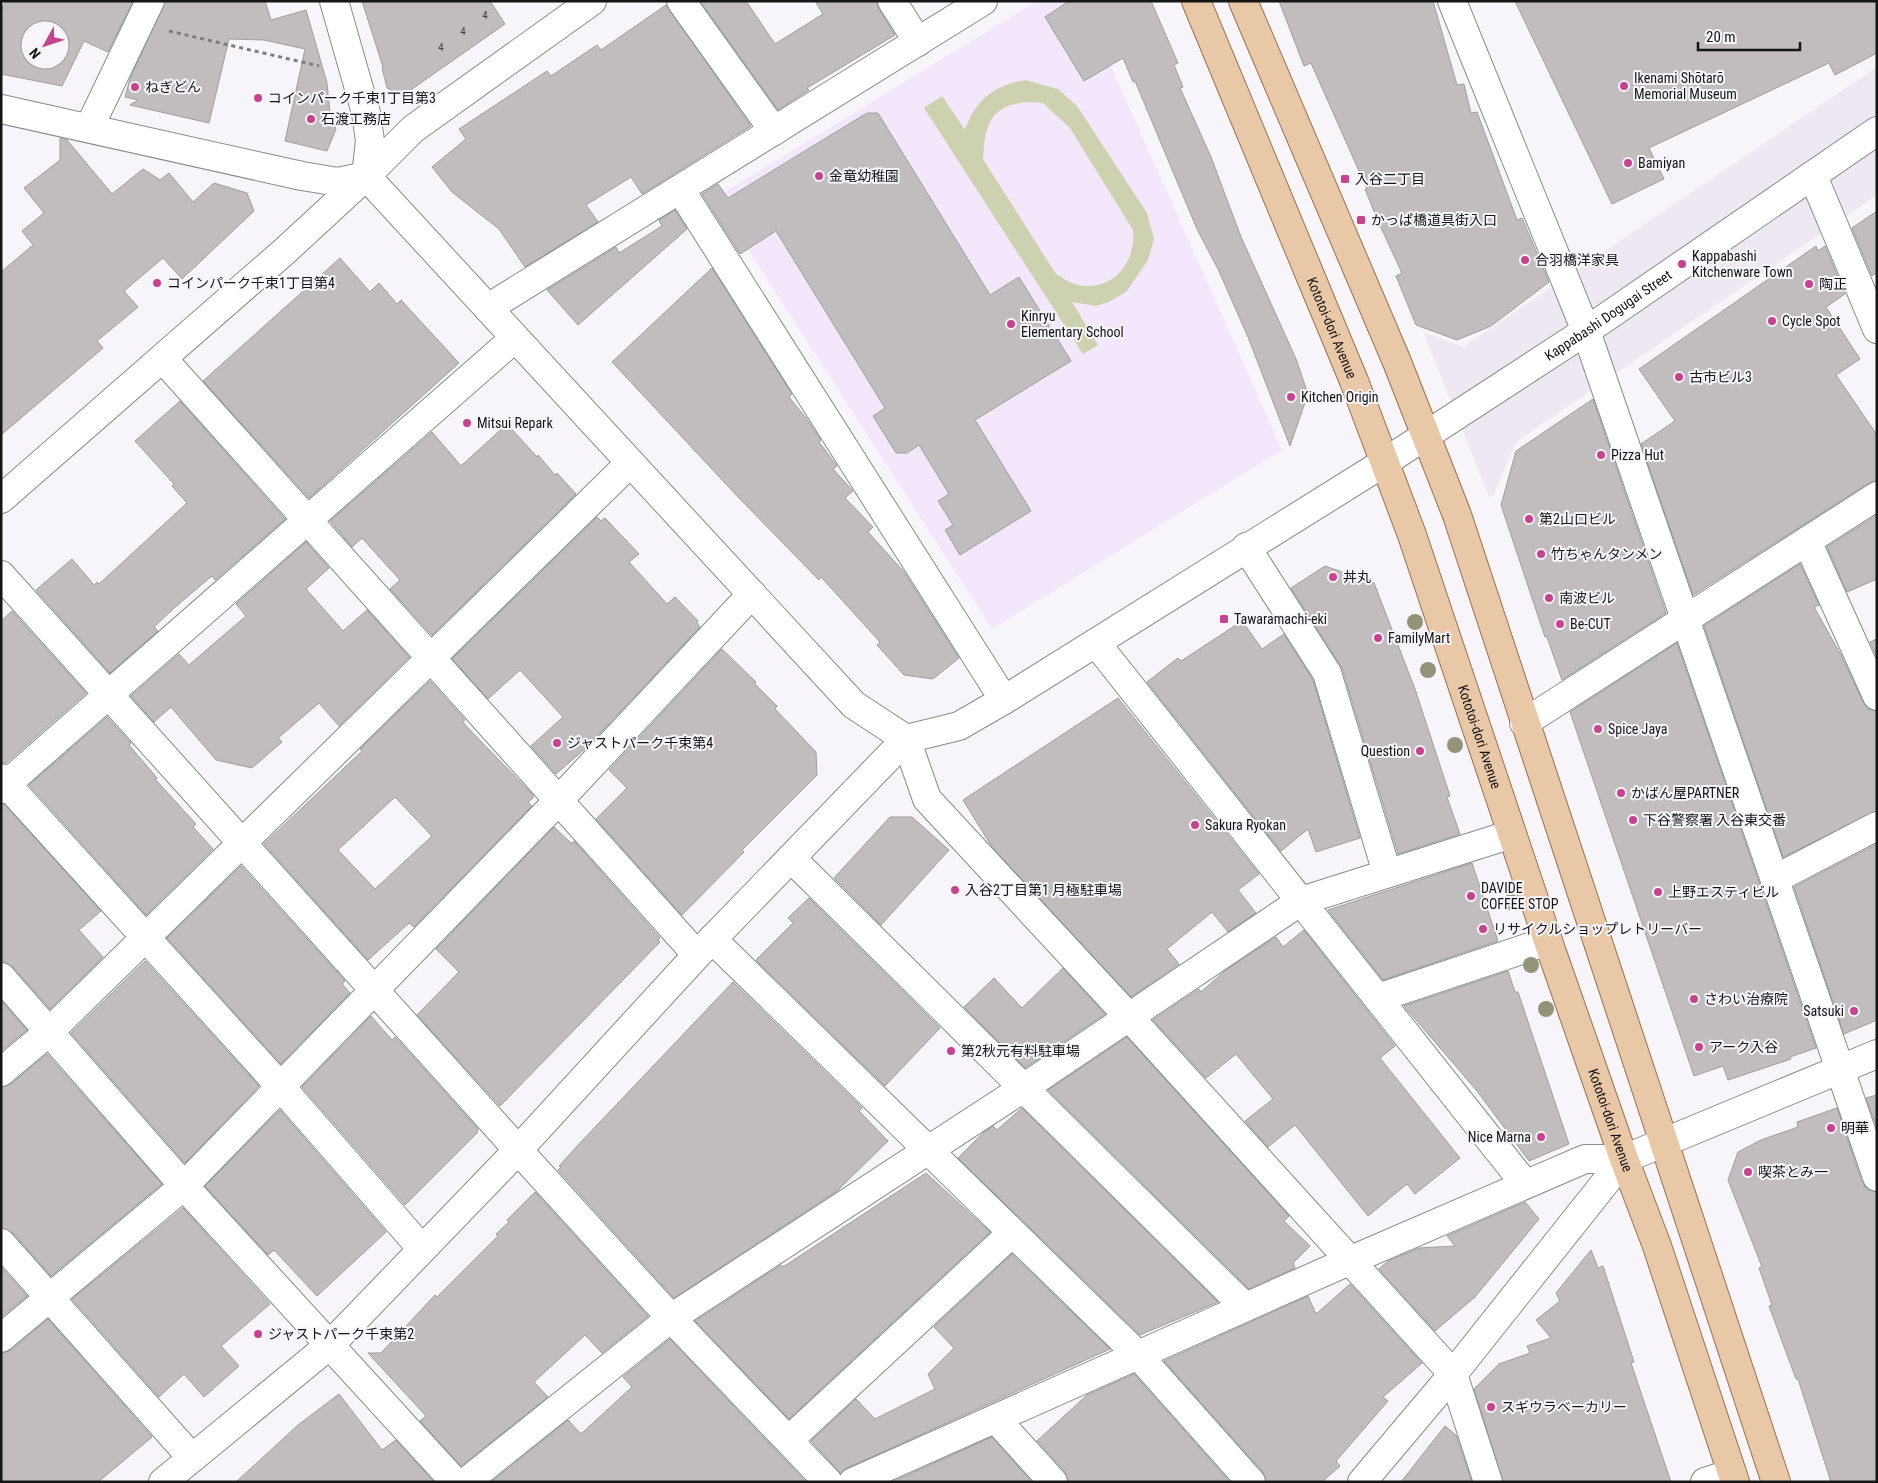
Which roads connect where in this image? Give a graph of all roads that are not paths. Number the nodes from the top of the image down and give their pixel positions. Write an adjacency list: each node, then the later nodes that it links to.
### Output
1 (334, 1): 15 (street)
2 (592, 1): 15 (street)
3 (681, 1): 13 (street)
4 (892, 1): 10 (street)
5 (983, 1): 10 (street)
6 (1196, 1): 24 (main road, Kototoi-dori Avenue)
7 (1242, 1): 23 (main road)
8 (1452, 1): 20 (street)
9 (144, 13): 12 (street)
10 (918, 42): 13 (street)
11 (1, 108): 12 (street)
12 (89, 128): 15 (street)
13 (774, 131): 17 (street)
14 (1877, 131): 16 (street, Kappabashi Dogugai Street)
15 (366, 176): 18 (street); 22 (street)
16 (1813, 176): 19 (street); 20 (street, Kappabashi Dogugai Street)
17 (680, 189): 18 (street); 38 (street)
18 (488, 308): 21 (street)
19 (1877, 329)
20 (1586, 332): 23 (street, Kappabashi Dogugai Street); 33 (street)
21 (515, 338): 25 (street); 28 (street)
22 (163, 358): 26 (street); 28 (street)
23 (1426, 435): 24 (street, Kappabashi Dogugai Street); 39 (main road)
24 (1385, 462): 30 (street, Kappabashi Dogugai Street); 44 (main road, Kototoi-dori Avenue)
25 (630, 463): 32 (street); 35 (street)
26 (4, 491)
27 (1877, 496): 29 (street)
28 (307, 520): 35 (street); 36 (street)
29 (1807, 541): 33 (street); 37 (street)
30 (1246, 547): 34 (street, Kappabashi Dogugai Street); 47 (street)
31 (1, 575): 36 (street)
32 (752, 594): 40 (street); 42 (street)
33 (1686, 619): 39 (street); 48 (street)
34 (1096, 643): 38 (street, Kappabashi Dogugai Street); 49 (street)
35 (430, 658): 42 (street); 45 (street)
36 (109, 694): 41 (street); 45 (street)
37 (1877, 696)
38 (1004, 700): 40 (street, Kappabashi Dogugai Street)
39 (1524, 723): 63 (main road)
40 (906, 739): 46 (street); 56 (street)
41 (3, 784): 50 (street)
42 (558, 802): 52 (street); 54 (street)
43 (1877, 826): 48 (street)
44 (1512, 834): 47 (street); 51 (main road, Kototoi-dori Avenue)
45 (243, 844): 50 (street); 54 (street)
46 (791, 858): 52 (street); 62 (street)
47 (1387, 873): 49 (street)
48 (1775, 879): 59 (street)
49 (1301, 901): 55 (street); 56 (street)
50 (146, 938): 57 (street); 61 (street)
51 (1548, 941): 55 (street); 66 (main road, Kototoi-dori Avenue)
52 (704, 947): 64 (street); 65 (street)
53 (1, 977): 57 (street)
54 (373, 989): 61 (street); 64 (street)
55 (1378, 998): 68 (street)
56 (1129, 1017): 62 (street); 73 (street)
57 (50, 1031): 60 (street); 69 (street)
58 (1877, 1054): 59 (street)
59 (1841, 1070): 63 (street); 67 (street)
60 (1, 1072)
61 (280, 1086): 69 (street); 72 (street)
62 (1025, 1087): 65 (street); 75 (street)
63 (1666, 1142): 66 (street); 95 (main road)
64 (518, 1150): 72 (street); 76 (street)
65 (928, 1150): 70 (street); 76 (street)
66 (1624, 1159): 68 (street); 80 (street); 84 (main road, Kototoi-dori Avenue)
67 (1877, 1177)
68 (1525, 1184): 73 (street)
69 (184, 1186): 74 (street); 78 (street)
70 (1012, 1233): 79 (street); 82 (street)
71 (1, 1243): 74 (street)
72 (422, 1249): 78 (street)
73 (1350, 1261): 75 (street); 80 (street)
74 (49, 1298): 77 (street); 83 (street)
75 (1245, 1307): 79 (street)
76 (671, 1318): 82 (street); 87 (street)
77 (1, 1338)
78 (331, 1344): 83 (street); 86 (street)
79 (1138, 1355): 81 (street); 91 (street)
80 (1453, 1374): 92 (street); 93 (street)
81 (996, 1419): 89 (street); 90 (street)
82 (789, 1440): 88 (street)
83 (192, 1458): 85 (street)
84 (1733, 1477): 94 (street)
85 (163, 1482)
86 (455, 1482)
87 (466, 1482)
88 (828, 1482)
89 (853, 1482)
90 (1053, 1482)
91 (1251, 1482)
92 (1362, 1482)
93 (1488, 1482)
94 (1705, 1482)
95 (1776, 1482)

